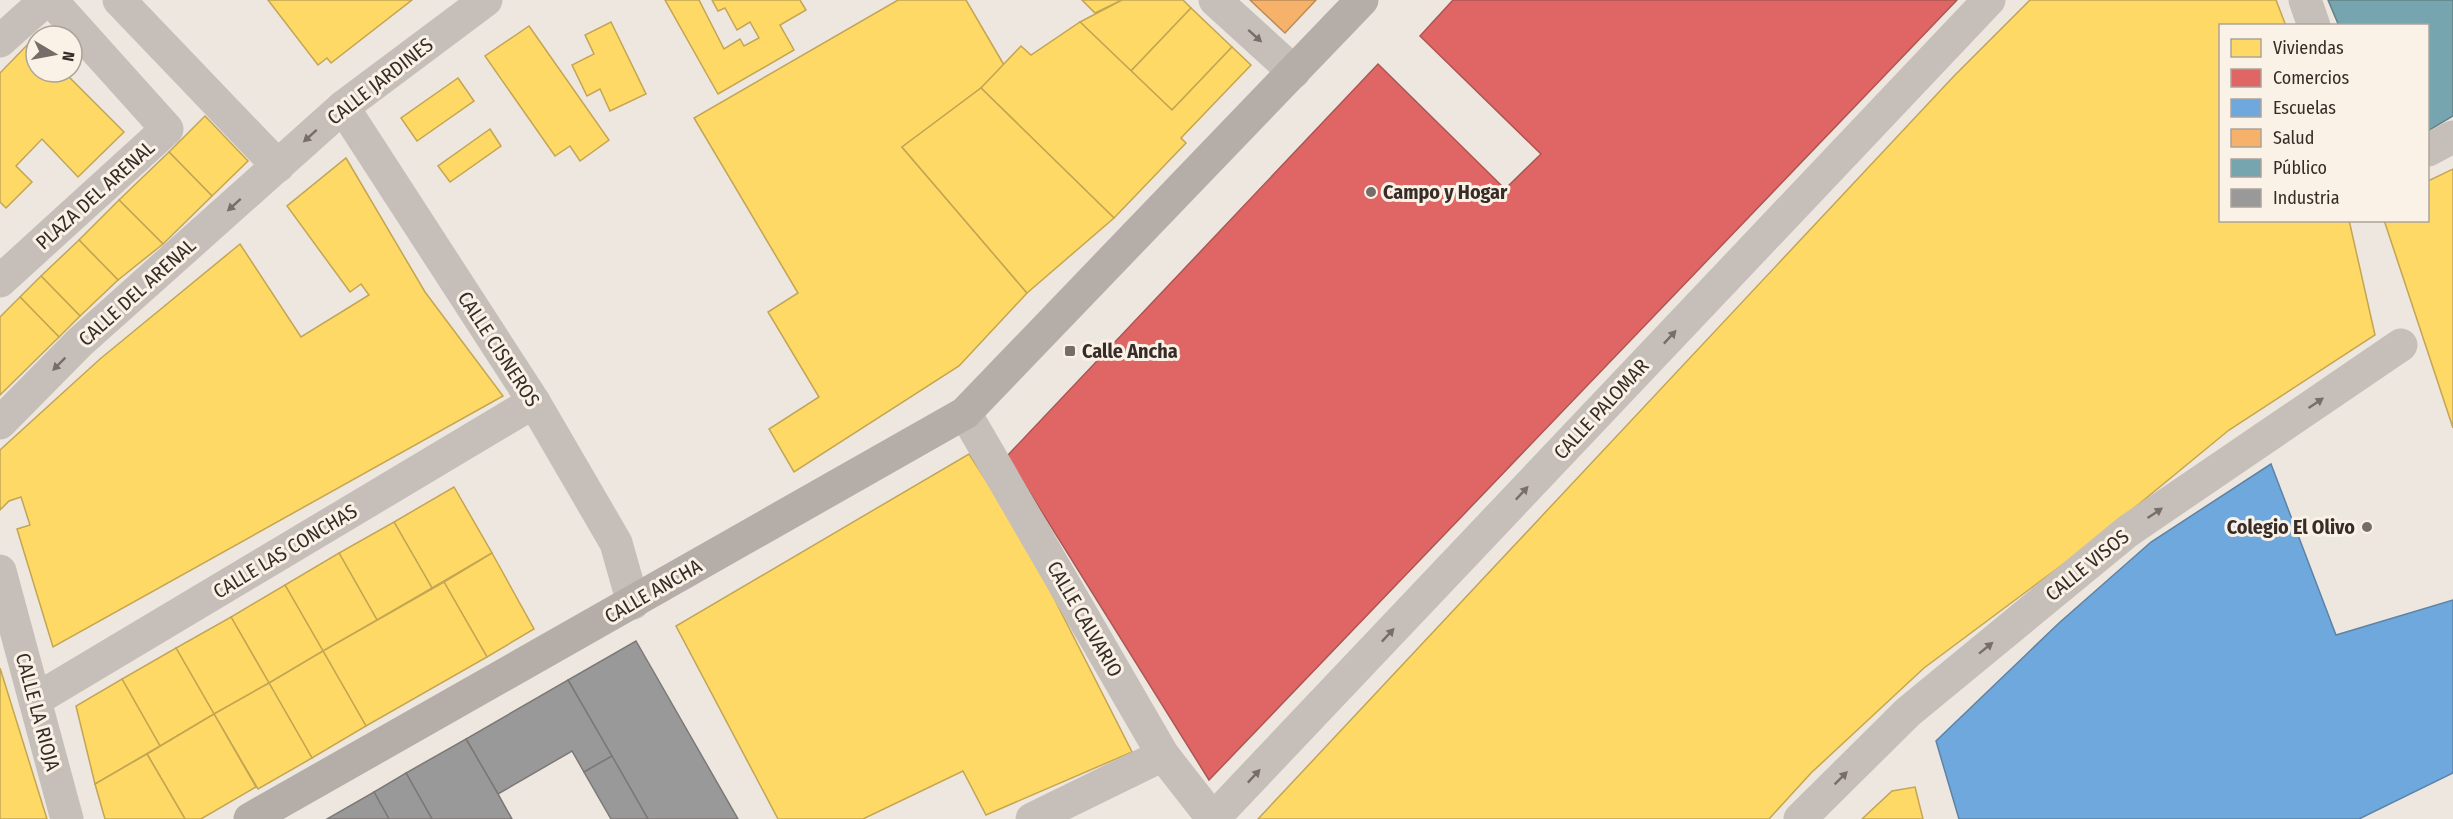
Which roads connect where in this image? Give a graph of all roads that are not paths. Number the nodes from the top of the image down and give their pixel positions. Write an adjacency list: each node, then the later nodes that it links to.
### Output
1 (45, 0): 10 (street)
2 (51, 0): 16 (street, PLAZA DEL ARENAL)
3 (119, 0): 15 (street)
4 (486, 0): 12 (street, CALLE JARDINES)
5 (1215, 0): 11 (street, one-way to 11)
6 (1362, 0): 11 (main road, CALLE ANCHA)
7 (1989, 0): 28 (street, CALLE PALOMAR, one-way to 7)
8 (2305, 0): 9 (street)
9 (2313, 24)
10 (0, 41)
11 (1294, 72): 19 (main road, CALLE ANCHA)
12 (343, 107): 15 (street, CALLE JARDINES, one-way to 15); 18 (street, CALLE CISNEROS)
13 (2453, 137): 14 (street)
14 (2429, 149)
15 (278, 166): 20 (street, CALLE DEL ARENAL, one-way to 20)
16 (0, 281)
17 (2401, 345): 29 (street, CALLE VISOS, one-way to 17)
18 (534, 402): 22 (street, CALLE CISNEROS); 23 (street, CALLE LAS CONCHAS)
19 (965, 413): 22 (main road, CALLE ANCHA); 24 (street, CALLE CALVARIO)
20 (0, 423)
21 (0, 571): 23 (street, CALLE LA RIOJA)
22 (633, 603): 26 (main road, CALLE ANCHA)
23 (35, 700): 25 (street, CALLE LA RIOJA)
24 (1163, 755): 27 (street); 28 (street, CALLE CALVARIO)
25 (67, 819)
26 (250, 819)
27 (1032, 819)
28 (1213, 819)
29 (1800, 819)

